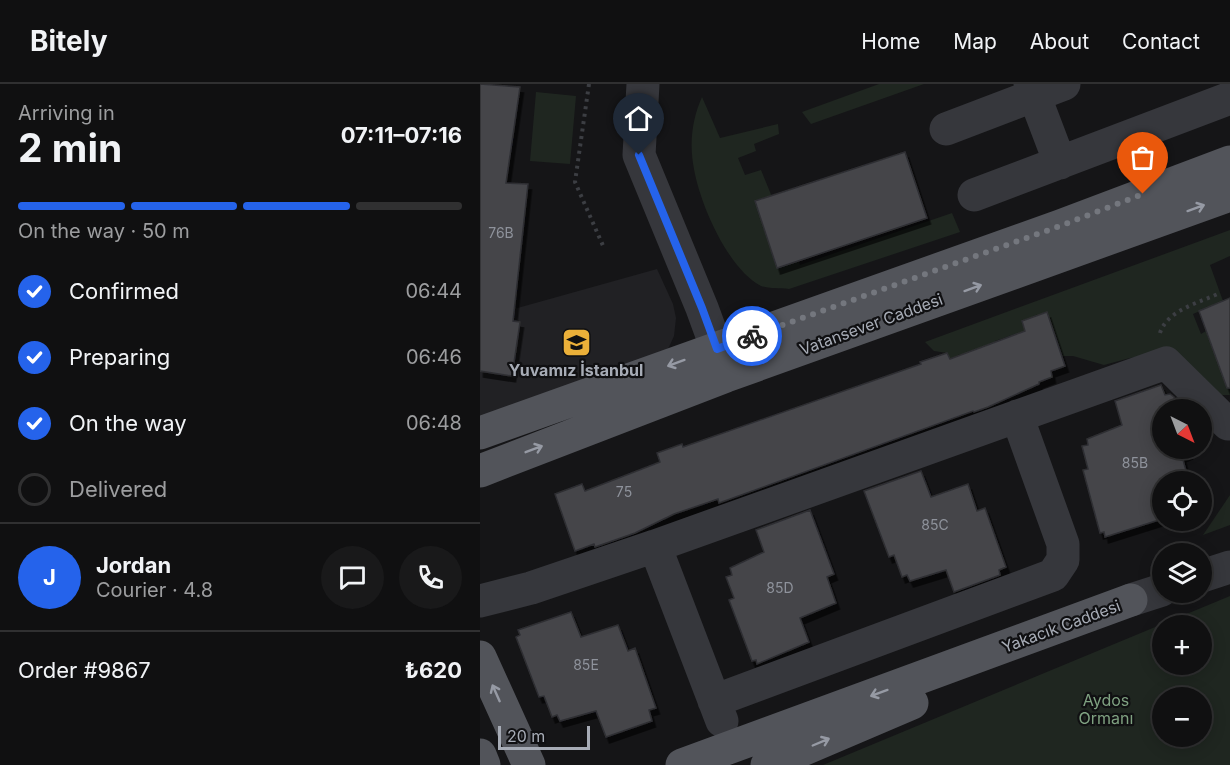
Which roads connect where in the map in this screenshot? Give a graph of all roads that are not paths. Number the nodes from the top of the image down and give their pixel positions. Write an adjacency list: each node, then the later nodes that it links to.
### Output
1 (1064, 84): 3 (street)
2 (649, 87): 10 (street)
3 (1032, 90): 5 (street); 7 (street)
4 (1230, 98): 7 (street)
5 (946, 129)
6 (1230, 162): 10 (main road, Vatansever Caddesi)
7 (1060, 163): 8 (street)
8 (974, 195)
9 (1230, 195): 10 (main road, Vatansever Caddesi, one-way to 9)
10 (722, 362): 13 (main road, Vatansever Caddesi, one-way to 13); 14 (main road, Vatansever Caddesi, one-way to 10)
11 (1017, 417): 12 (street); 15 (street); 15 (street)
12 (1228, 424)
13 (480, 433)
14 (480, 471)
15 (655, 546): 20 (street)
16 (1230, 567): 17 (street)
17 (1212, 573)
18 (1152, 593): 19 (street)
19 (1131, 600): 23 (main road, Yakacık Caddesi, one-way to 23); 26 (main road, Yakacık Caddesi, one-way to 19)
20 (480, 601)
21 (480, 657): 25 (main road, one-way to 21)
22 (480, 755): 24 (main road)
23 (690, 764)
24 (484, 765)
25 (529, 765)
26 (767, 765)

